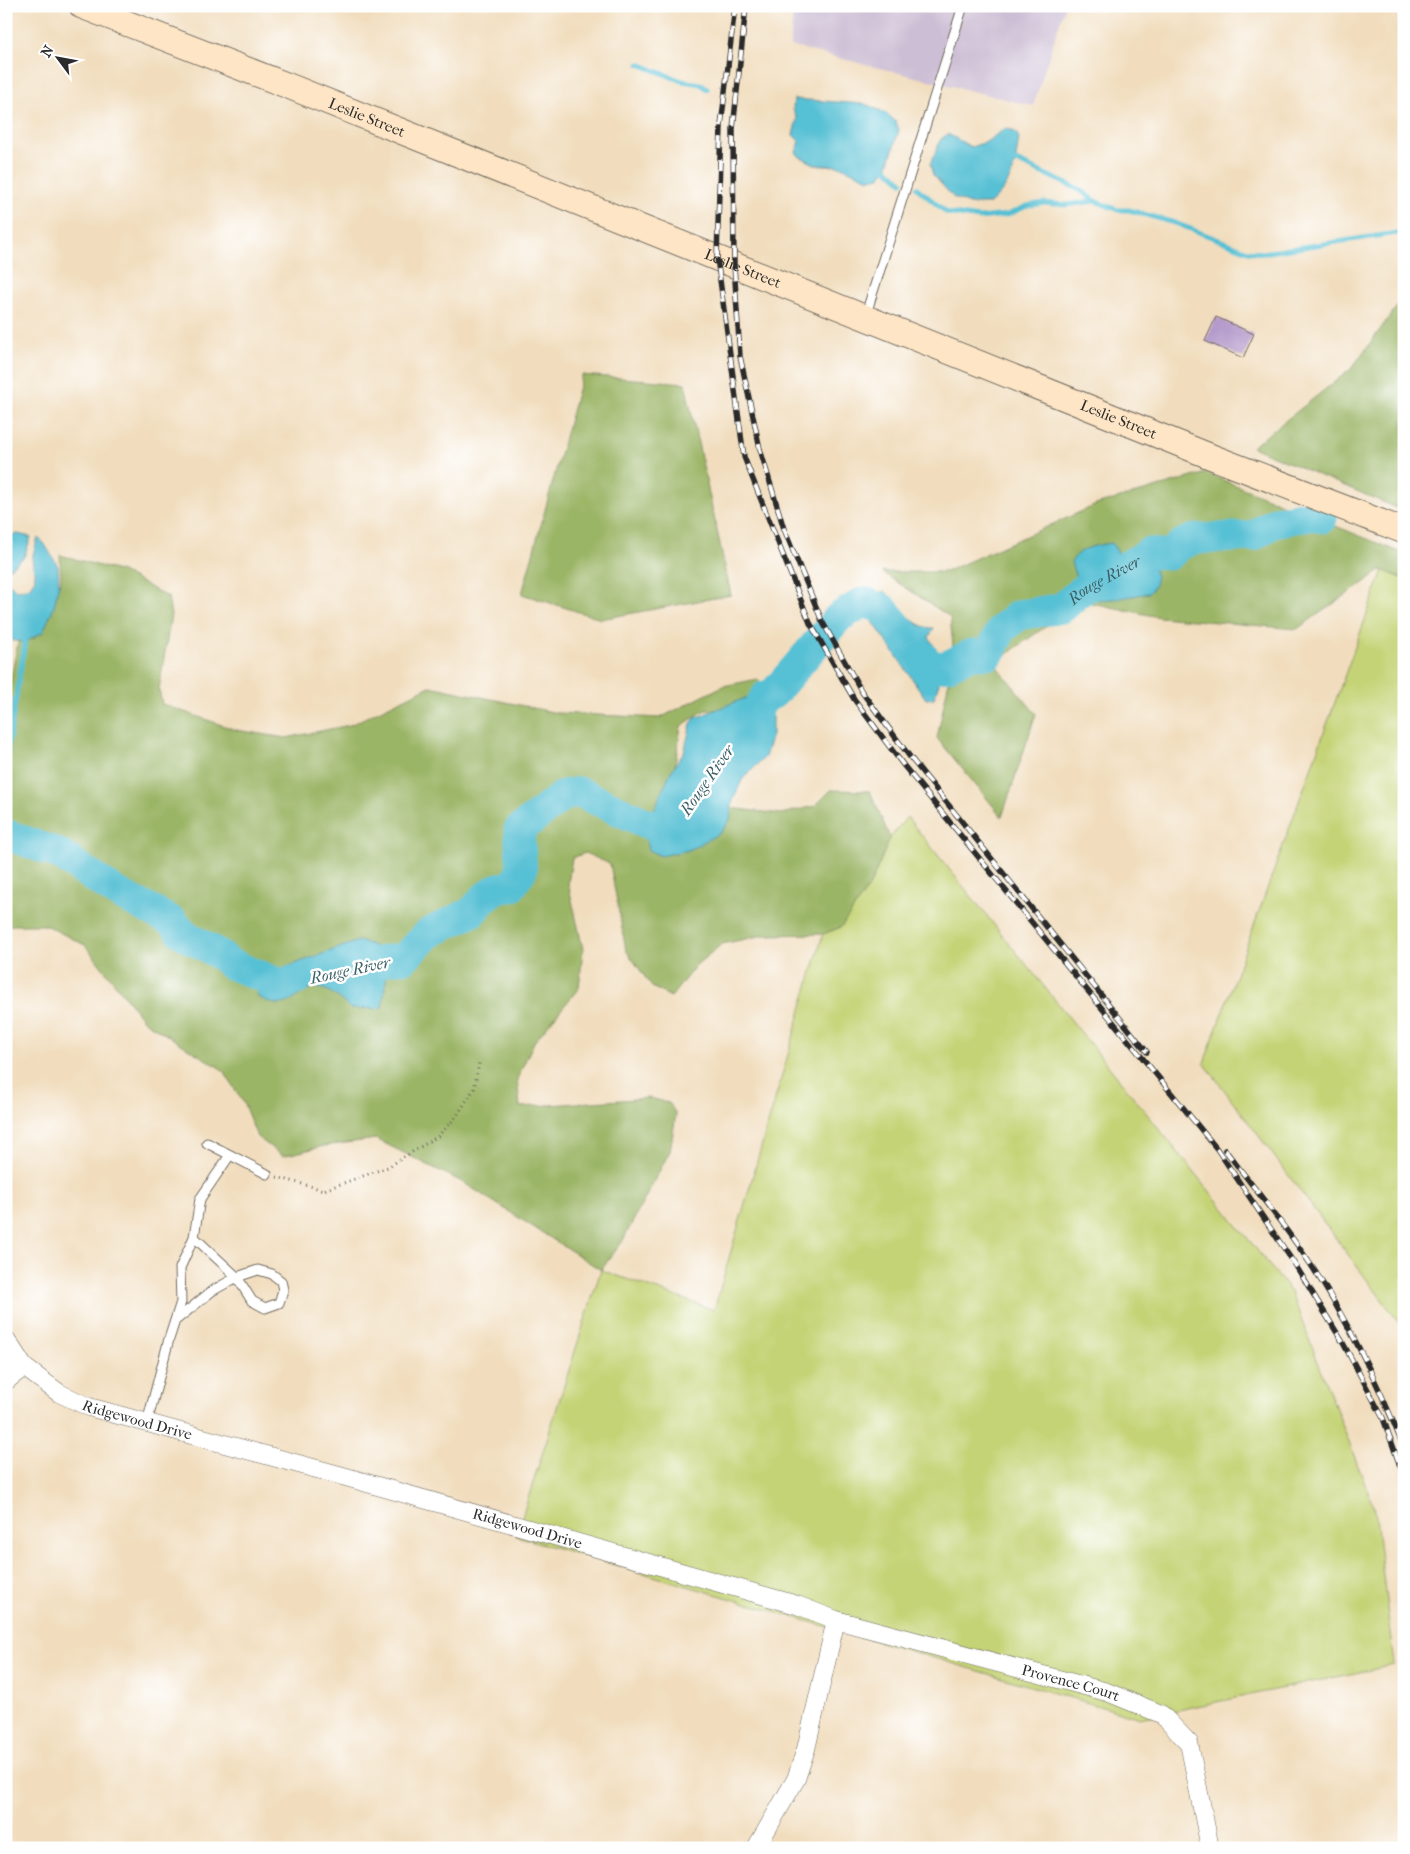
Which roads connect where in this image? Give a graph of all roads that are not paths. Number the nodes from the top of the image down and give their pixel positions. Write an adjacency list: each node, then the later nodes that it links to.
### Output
1 (82, 6): 3 (street, Leslie Street)
2 (962, 6): 3 (lane)
3 (865, 317): 4 (street, Leslie Street)
4 (1404, 531)
5 (207, 1143): 6 (lane)
6 (230, 1155): 7 (lane); 8 (lane)
7 (266, 1174)
8 (194, 1237): 9 (lane); 10 (lane)
9 (237, 1276): 9 (lane); 10 (lane)
10 (176, 1320): 14 (lane)
11 (6, 1339): 12 (street, Ridgewood Drive)
12 (24, 1367): 13 (street); 14 (street, Ridgewood Drive)
13 (6, 1381)
14 (147, 1423): 15 (street, Ridgewood Drive)
15 (836, 1620): 16 (street); 17 (street, Provence Court)
16 (756, 1848)
17 (1210, 1848)

